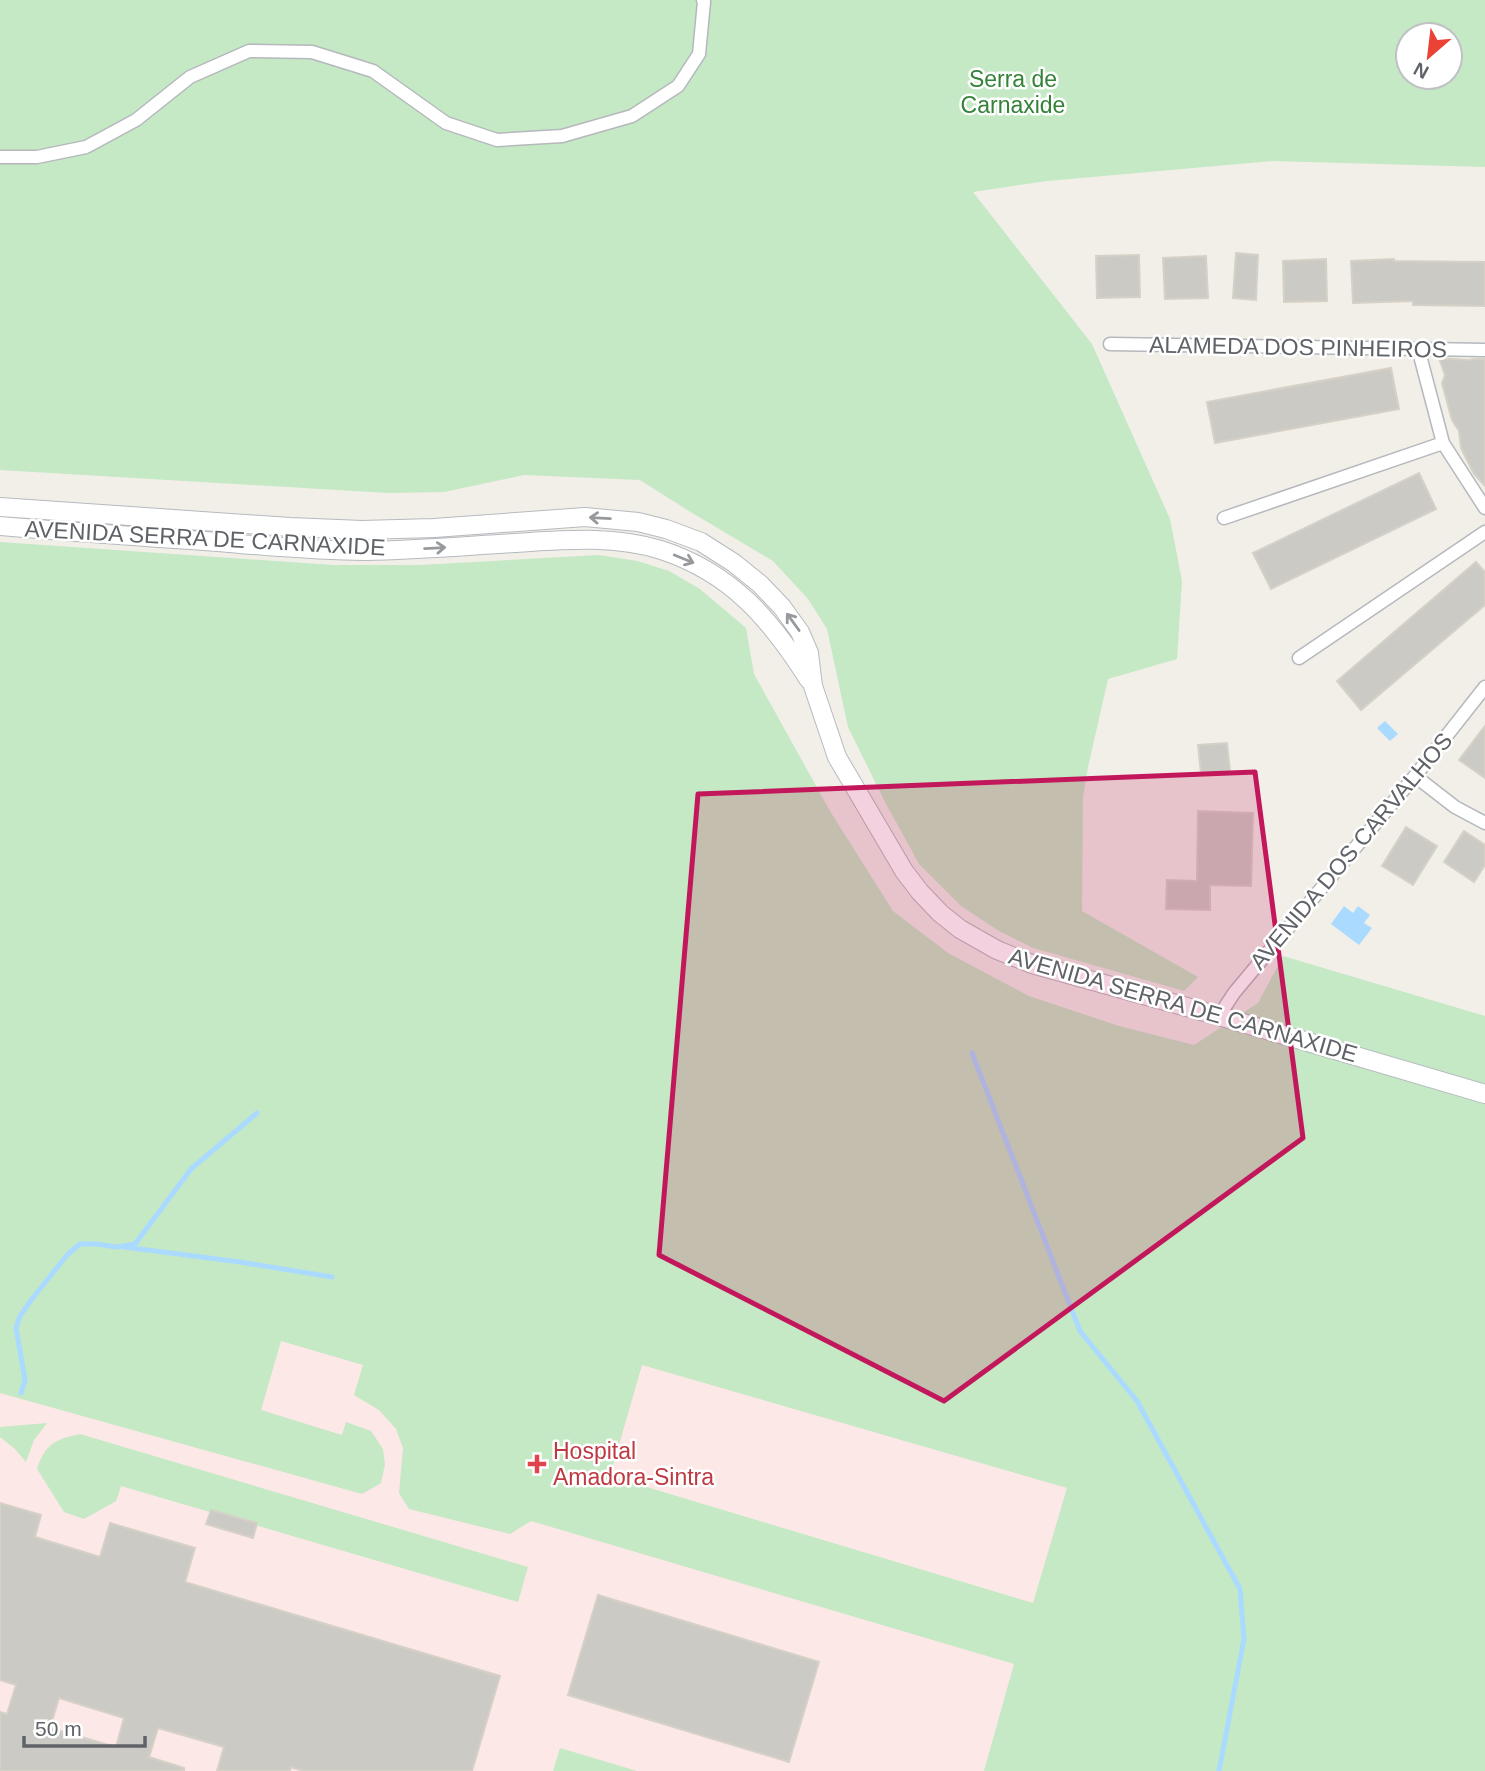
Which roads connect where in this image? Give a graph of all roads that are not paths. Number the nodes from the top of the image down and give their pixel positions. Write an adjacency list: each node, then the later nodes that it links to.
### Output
1 (703, 0): 2 (street)
2 (0, 157)
3 (1110, 344): 4 (street, ALAMEDA DOS PINHEIROS)
4 (1418, 348): 5 (street, ALAMEDA DOS PINHEIROS); 6 (street)
5 (1485, 350)
6 (1443, 443): 8 (street); 9 (street)
7 (0, 507): 13 (street, AVENIDA SERRA DE CARNAXIDE, one-way to 7)
8 (1485, 508)
9 (1224, 518)
10 (0, 526): 13 (street, AVENIDA SERRA DE CARNAXIDE, one-way to 13)
11 (1485, 532): 12 (street)
12 (1299, 658)
13 (813, 686): 17 (street, AVENIDA SERRA DE CARNAXIDE)
14 (1485, 687): 15 (street, AVENIDA DOS CARVALHOS)
15 (1415, 776): 16 (street); 17 (street, AVENIDA DOS CARVALHOS)
16 (1485, 823)
17 (1219, 1016): 18 (street, AVENIDA SERRA DE CARNAXIDE)
18 (1485, 1094)

